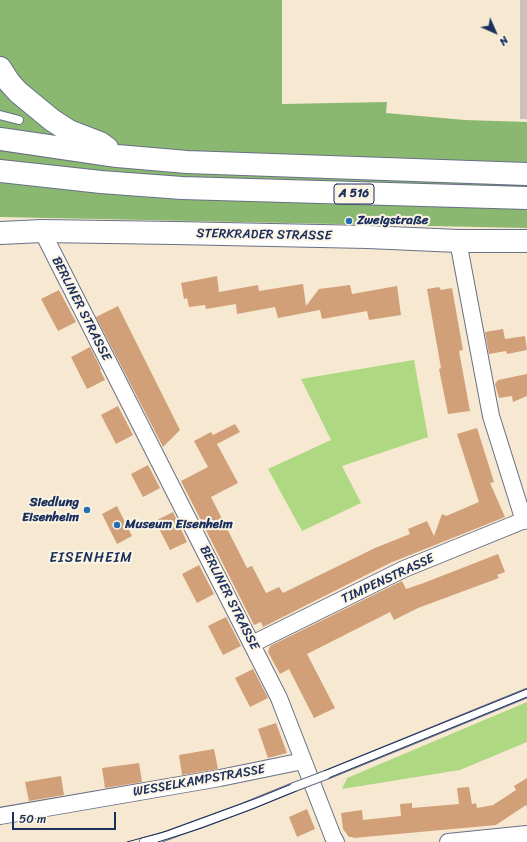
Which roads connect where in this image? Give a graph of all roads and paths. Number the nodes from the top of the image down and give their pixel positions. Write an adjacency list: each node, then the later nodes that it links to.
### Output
1 (0, 68): 5 (main road)
2 (0, 116): 3 (lane)
3 (19, 120)
4 (0, 139): 5 (main road, A 516)
5 (118, 156): 7 (main road, A 516)
6 (0, 171): 8 (main road, A 516)
7 (527, 174)
8 (527, 198)
9 (42, 231): 10 (main road, STERKRADER STRASSE); 11 (main road, STERKRADER STRASSE); 14 (street, BERLINER STRASSE)
10 (0, 233)
11 (458, 241): 12 (main road, STERKRADER STRASSE); 13 (street)
12 (527, 241)
13 (526, 520): 14 (street, TIMPENSTRASSE)
14 (252, 644): 16 (street, BERLINER STRASSE)
15 (527, 693): 20 (lane, bridge)
16 (303, 761): 17 (street, WESSELKAMPSTRASSE); 19 (street, BERLINER STRASSE)
17 (0, 816)
18 (527, 834): 21 (street)
19 (331, 840)
20 (144, 842)
21 (448, 842)

